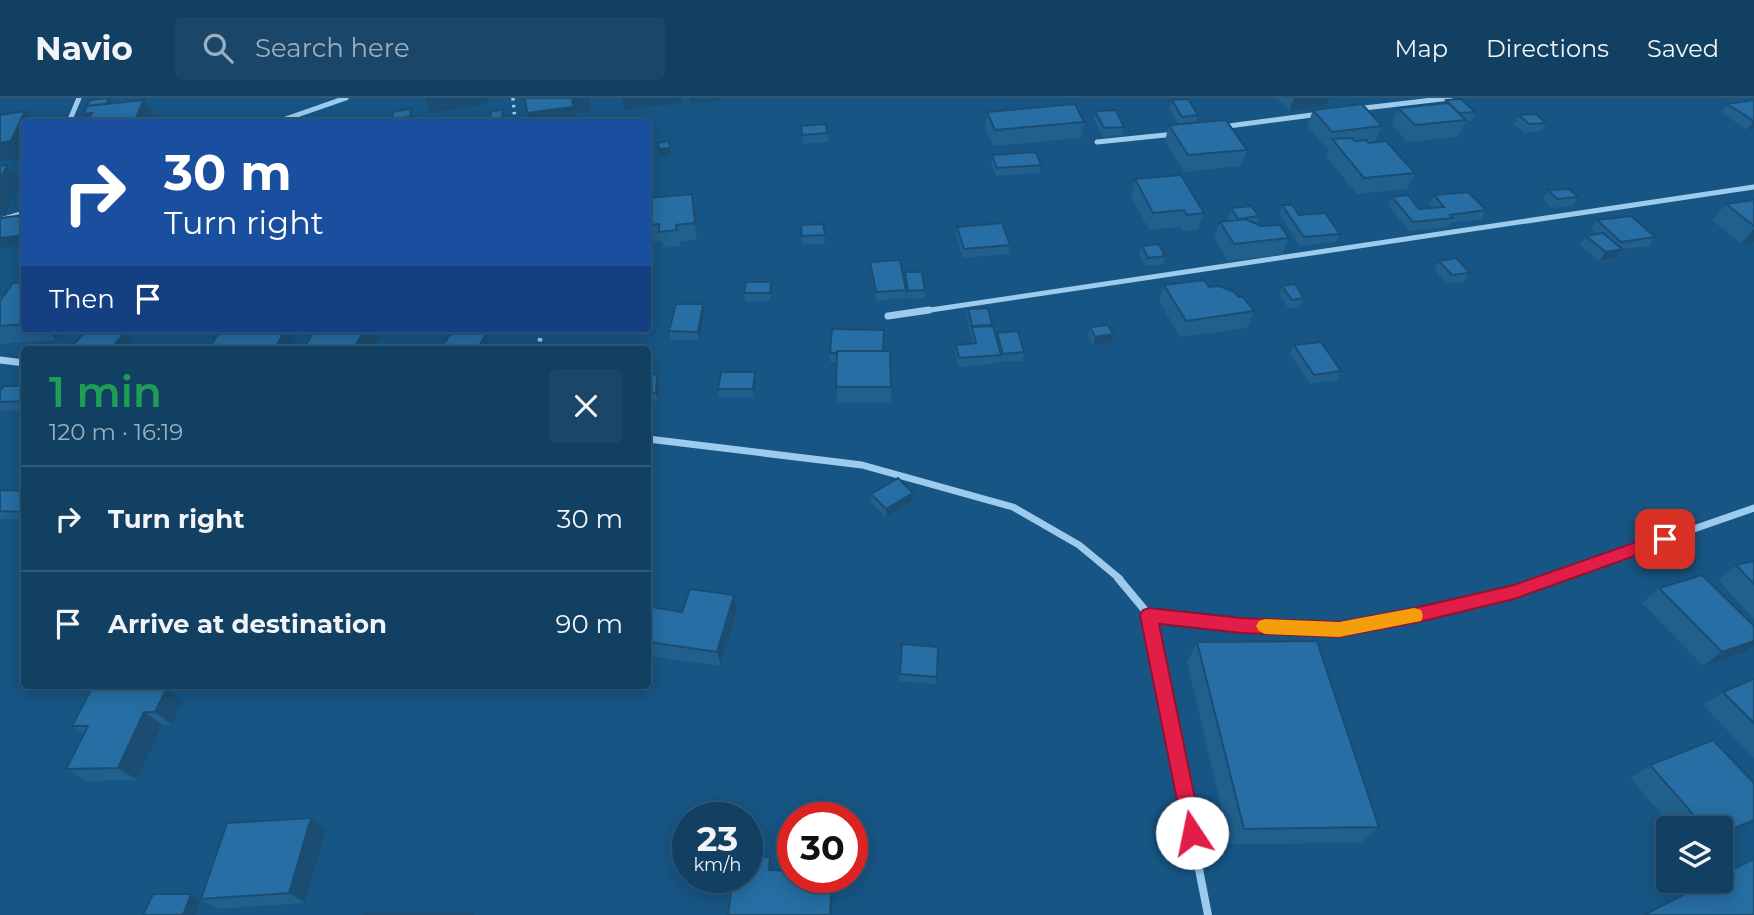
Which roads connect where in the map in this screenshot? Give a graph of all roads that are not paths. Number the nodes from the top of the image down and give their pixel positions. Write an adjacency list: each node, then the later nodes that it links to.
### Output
1 (79, 98): 6 (street)
2 (346, 98): 7 (street)
3 (1450, 98): 4 (street)
4 (1354, 110)
5 (1329, 113): 8 (street)
6 (70, 119)
7 (286, 119)
8 (1209, 129)
9 (1182, 133): 10 (street)
10 (1097, 142)
11 (1754, 187): 14 (street)
12 (21, 214): 13 (street)
13 (0, 220)
14 (888, 316)
15 (0, 360): 16 (street)
16 (21, 363)
17 (651, 439): 19 (street)
18 (1754, 508): 19 (street)
19 (1149, 615): 20 (street)
20 (1208, 915)

